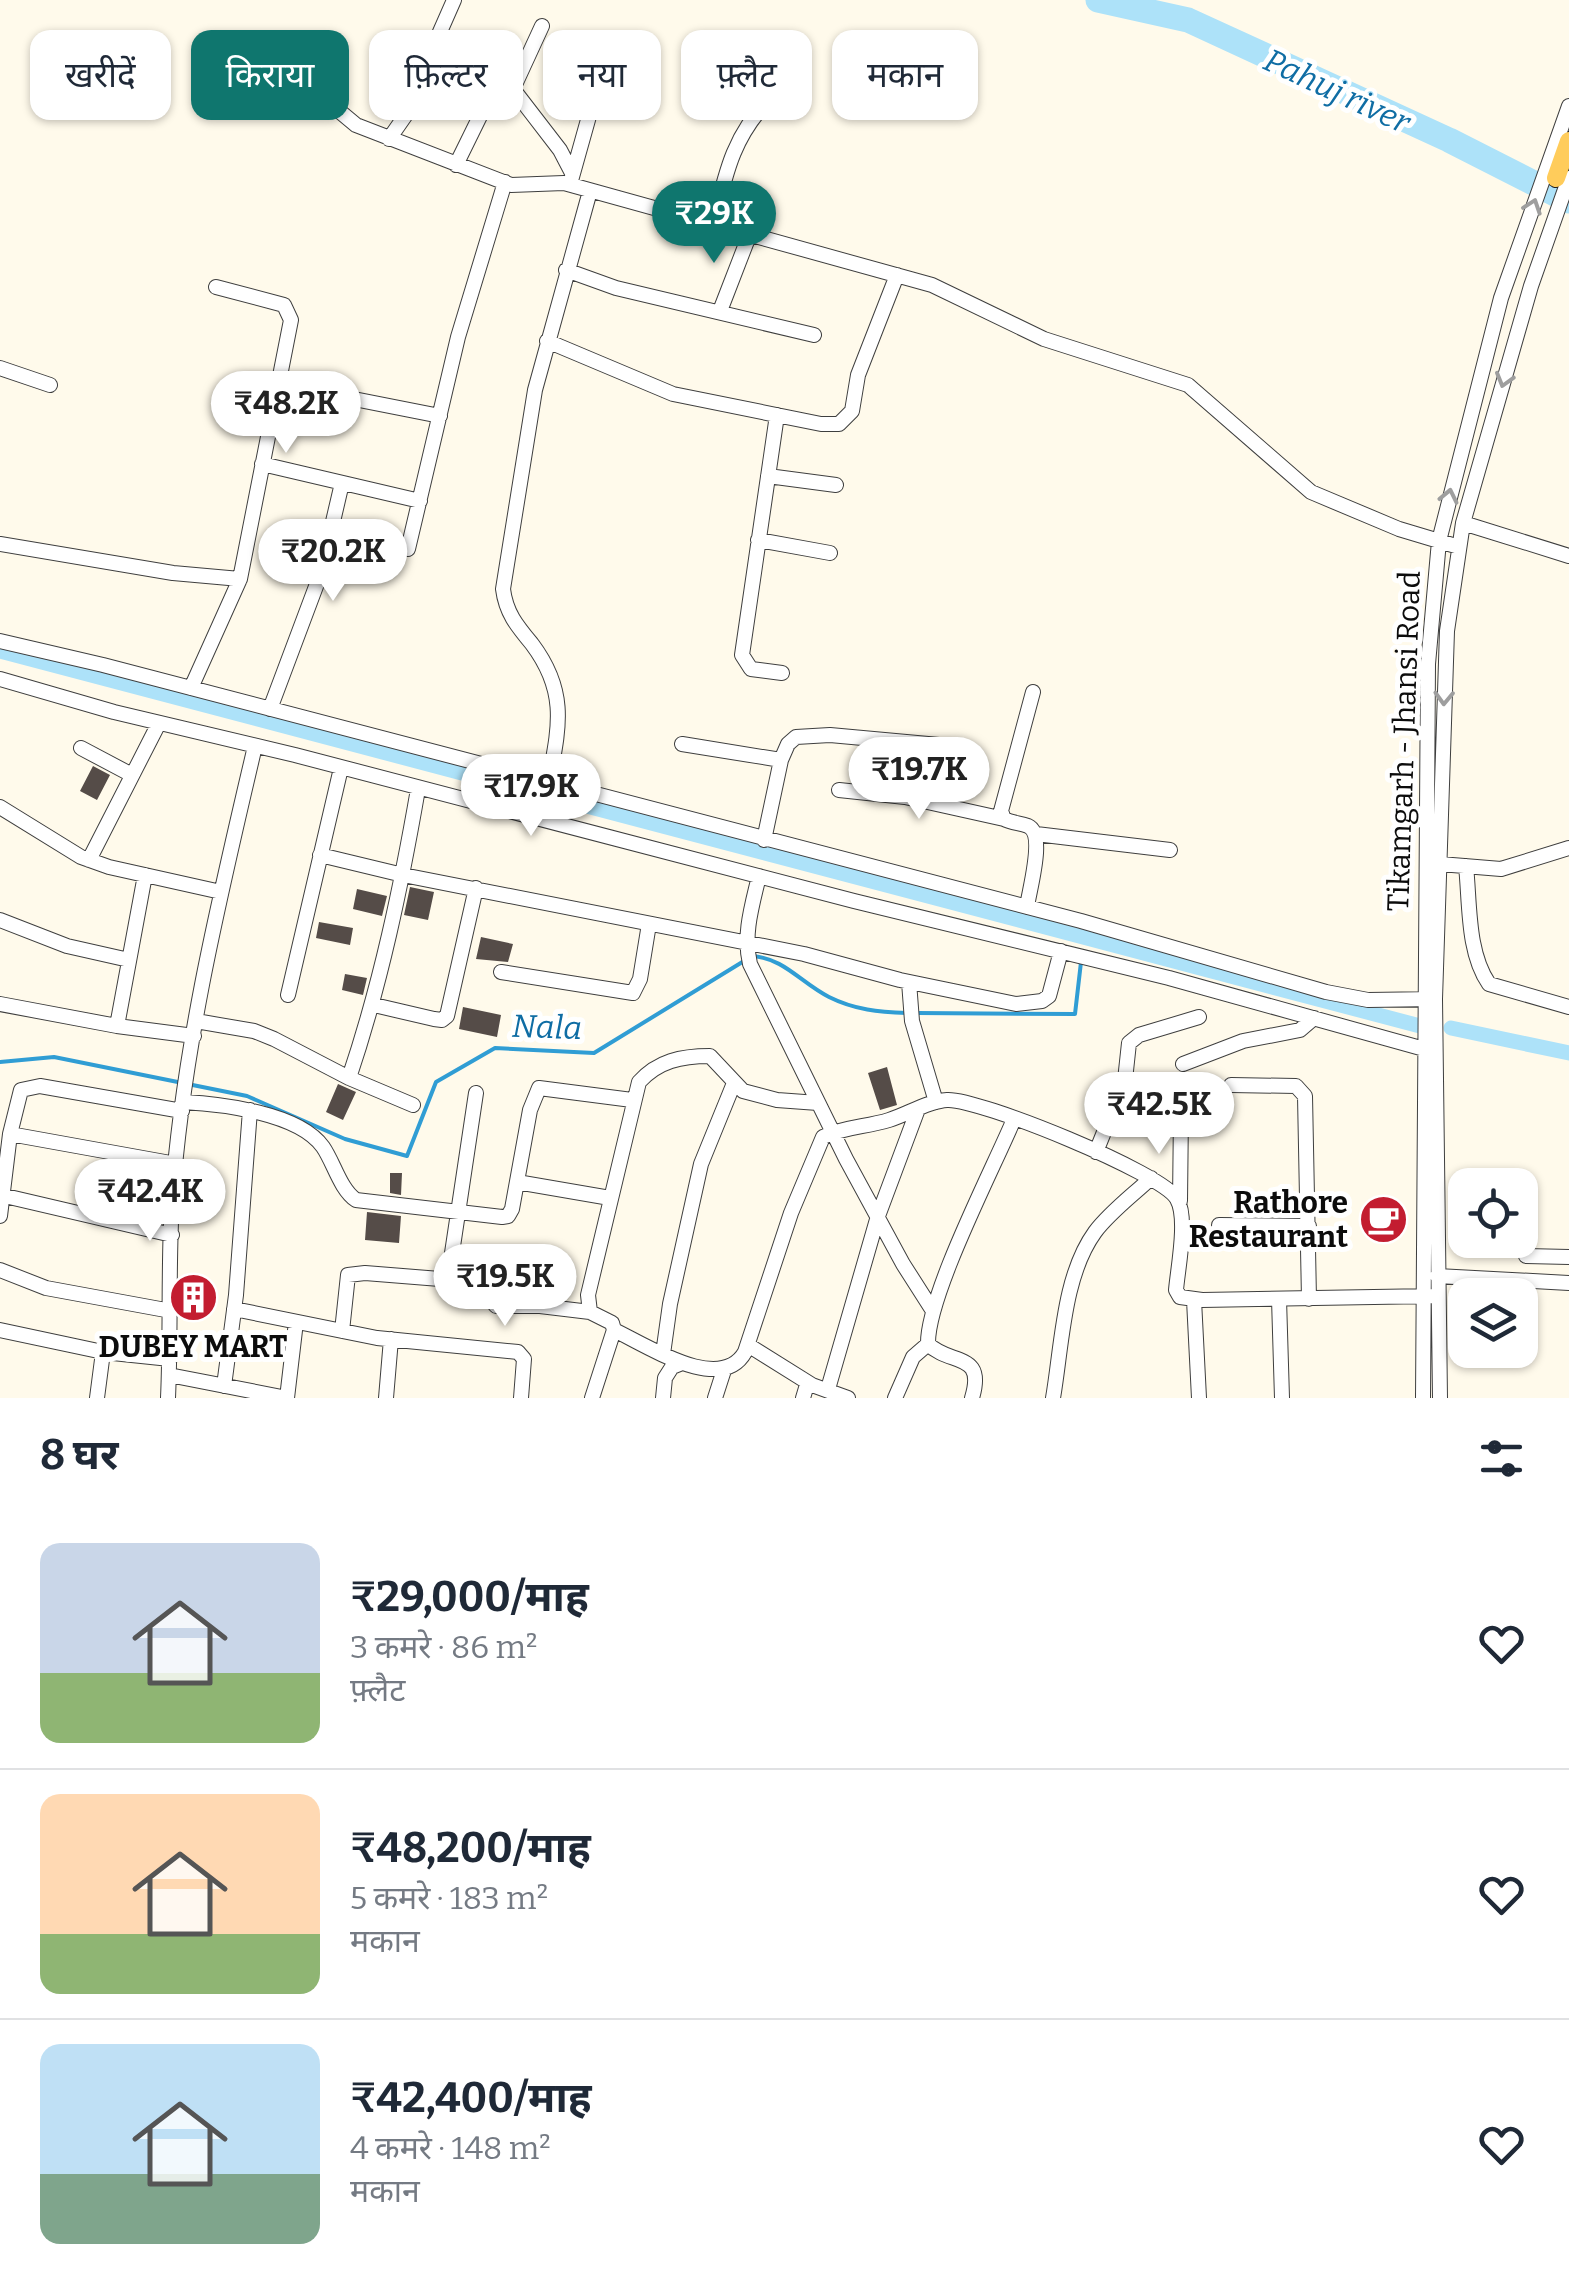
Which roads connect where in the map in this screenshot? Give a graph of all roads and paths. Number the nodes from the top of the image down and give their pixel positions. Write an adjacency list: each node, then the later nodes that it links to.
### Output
1 (454, 0): 10 (street)
2 (542, 26): 3 (street)
3 (523, 67)
4 (523, 102): 14 (street)
5 (1569, 106): 37 (street, Tikamgarh - Jhansi Road, one-way to 5)
6 (348, 120): 10 (street)
7 (478, 120): 12 (street)
8 (588, 120): 14 (street)
9 (751, 120): 17 (street)
10 (389, 138): 12 (street)
11 (1569, 141): 13 (main road)
12 (456, 165): 15 (street)
13 (1563, 178): 35 (street, one-way to 35)
14 (571, 179): 15 (street); 16 (street)
15 (505, 182): 29 (street)
16 (590, 190): 17 (street); 19 (street)
17 (713, 226): 18 (street)
18 (749, 236): 20 (street); 22 (street)
19 (566, 270): 22 (street); 24 (street)
20 (897, 275): 28 (street); 37 (street)
21 (216, 287): 26 (street)
22 (720, 312): 23 (street)
23 (814, 335)
24 (547, 341): 28 (street); 58 (street)
25 (0, 368): 27 (street)
26 (278, 384): 29 (street); 30 (street)
27 (50, 385)
28 (776, 415): 31 (street)
29 (440, 416): 34 (street)
30 (262, 464): 32 (street); 43 (street)
31 (768, 476): 33 (street); 36 (street)
32 (342, 482): 34 (street); 49 (street)
33 (836, 485)
34 (420, 501): 40 (street)
35 (1463, 522): 39 (street); 42 (street)
36 (758, 540): 41 (street); 45 (street)
37 (1439, 541): 39 (street); 87 (street, Tikamgarh - Jhansi Road)
38 (0, 544): 43 (street)
39 (1459, 547): 69 (street, one-way to 69)
40 (408, 549)
41 (830, 553)
42 (1569, 556)
43 (240, 578): 47 (street)
44 (0, 641): 47 (street)
45 (782, 673)
46 (0, 679): 50 (street)
47 (192, 688): 49 (street)
48 (1032, 692): 62 (street)
49 (270, 710): 58 (street)
50 (159, 723): 53 (street); 57 (street)
51 (682, 744): 55 (street)
52 (939, 745): 55 (street)
53 (255, 746): 56 (street); 75 (street)
54 (81, 748): 57 (street)
55 (781, 760): 64 (street)
56 (341, 768): 59 (street); 67 (street)
57 (132, 775): 68 (street)
58 (549, 781): 64 (street)
59 (418, 788): 72 (street); 73 (street)
60 (839, 790): 62 (street)
61 (0, 807): 68 (street)
62 (1004, 819): 63 (street)
63 (1036, 834): 66 (street); 76 (street)
64 (764, 840): 76 (street)
65 (1569, 848): 70 (street)
66 (1170, 850)
67 (320, 855): 72 (street); 84 (street)
68 (89, 860): 71 (street)
69 (1440, 864): 70 (street); 87 (street)
70 (1466, 866): 88 (street)
71 (145, 875): 75 (street); 81 (street)
72 (404, 875): 74 (street); 86 (street)
73 (759, 876): 79 (street); 80 (street)
74 (476, 888): 78 (street); 86 (street)
75 (221, 892): 92 (street)
76 (1027, 907): 87 (street)
77 (0, 920): 81 (street)
78 (649, 924): 79 (street); 82 (street)
79 (748, 953): 83 (street); 103 (street)
80 (1068, 953): 83 (street); 90 (street)
81 (129, 960): 91 (street)
82 (501, 972)
83 (910, 982): 101 (street)
84 (288, 995)
85 (0, 1004): 91 (street)
86 (374, 1005): 95 (street)
87 (1430, 1006): 93 (street)
88 (1569, 1006)
89 (1199, 1017): 110 (street)
90 (1314, 1018): 93 (street); 94 (street)
91 (117, 1026): 92 (street)
92 (195, 1029): 95 (street); 100 (street)
93 (1430, 1044): 127 (street); 129 (street)
94 (1183, 1064)
95 (349, 1078): 104 (street)
96 (734, 1083): 99 (street); 103 (street); 145 (street)
97 (1231, 1085): 121 (street)
98 (476, 1093): 117 (street)
99 (632, 1100): 113 (street); 115 (street)
100 (183, 1102): 106 (street); 109 (street); 111 (street)
101 (936, 1102): 105 (street); 107 (street)
102 (1145, 1102): 116 (street)
103 (818, 1103): 108 (street)
104 (413, 1105)
105 (918, 1109): 108 (street); 119 (street)
106 (250, 1110): 117 (street); 133 (street)
107 (1014, 1119): 110 (street); 136 (street)
108 (834, 1132): 119 (street); 142 (street)
109 (10, 1134): 111 (street); 114 (street)
110 (1096, 1152): 112 (street)
111 (176, 1164): 122 (street)
112 (1151, 1178): 116 (street); 164 (street)
113 (517, 1182): 115 (street); 117 (street)
114 (1, 1195): 118 (street); 122 (street)
115 (610, 1198): 135 (street)
116 (1180, 1206): 131 (street)
117 (458, 1214): 125 (street)
118 (0, 1216)
119 (878, 1216): 136 (street); 151 (street)
120 (1220, 1225): 121 (street)
121 (1309, 1226): 130 (street)
122 (172, 1235): 134 (street)
123 (1538, 1256): 124 (street)
124 (1569, 1257)
125 (450, 1264): 135 (street); 140 (street)
126 (0, 1270): 134 (street)
127 (1438, 1276): 128 (street); 129 (street)
128 (1569, 1283)
129 (1431, 1296): 130 (street); 167 (street); 168 (street)
130 (1309, 1299): 132 (street)
131 (1194, 1300): 132 (street); 165 (street)
132 (1279, 1300): 166 (street)
133 (234, 1310): 137 (street); 150 (street)
134 (171, 1311): 147 (street)
135 (590, 1312): 139 (street)
136 (933, 1312): 143 (street)
137 (296, 1322): 140 (street); 152 (street)
138 (0, 1330): 144 (street)
139 (614, 1330): 145 (street); 157 (street)
140 (342, 1331): 141 (street)
141 (390, 1339): 155 (street); 156 (street)
142 (748, 1344): 148 (street); 149 (street)
143 (928, 1344): 162 (street); 163 (street)
144 (103, 1352): 147 (street); 153 (street)
145 (663, 1354): 146 (street)
146 (682, 1363): 148 (street); 158 (street)
147 (169, 1367): 150 (street); 154 (street)
148 (724, 1370): 159 (street)
149 (812, 1384): 151 (street); 160 (street)
150 (224, 1386): 152 (street)
151 (828, 1388): 161 (street)
152 (280, 1397)
153 (97, 1398)
154 (168, 1398)
155 (386, 1398)
156 (521, 1398)
157 (592, 1398)
158 (663, 1398)
159 (715, 1398)
160 (802, 1398)
161 (848, 1398)
162 (895, 1398)
163 (972, 1398)
164 (1053, 1398)
165 (1199, 1398)
166 (1282, 1398)
167 (1423, 1398)
168 (1440, 1398)

